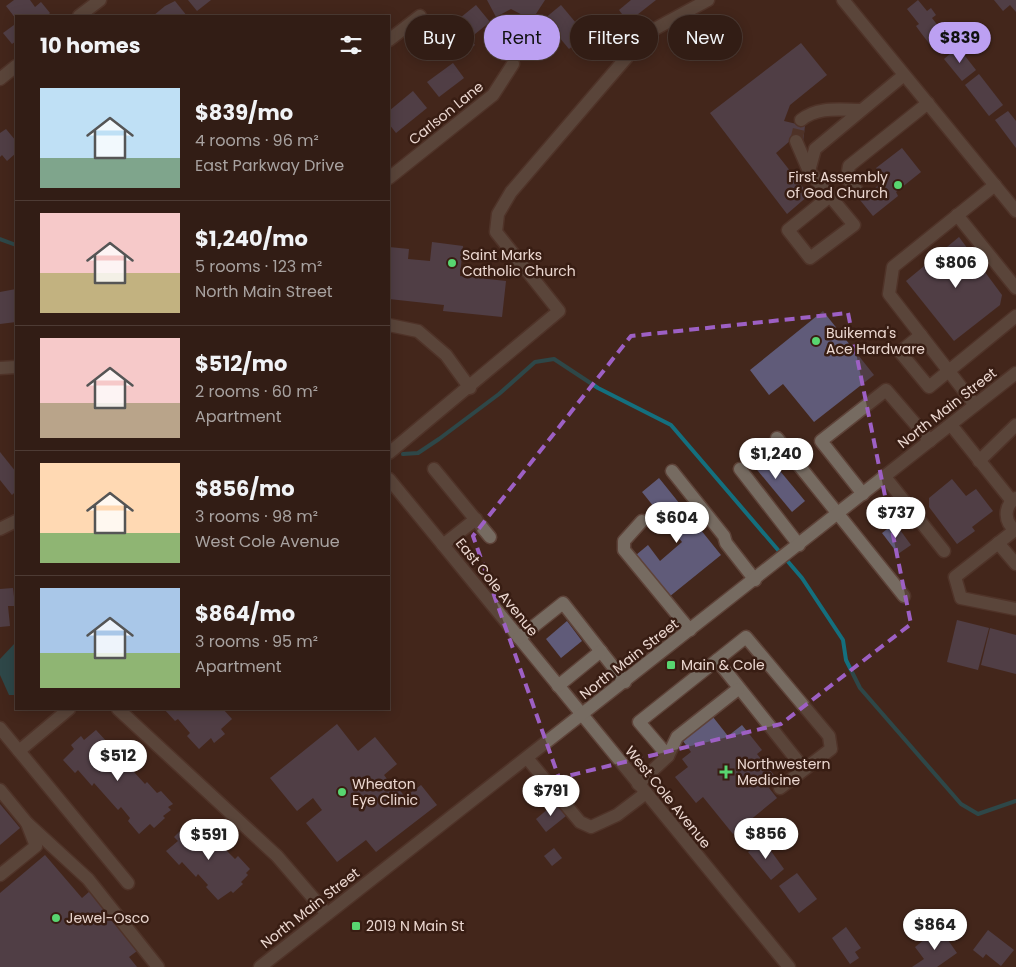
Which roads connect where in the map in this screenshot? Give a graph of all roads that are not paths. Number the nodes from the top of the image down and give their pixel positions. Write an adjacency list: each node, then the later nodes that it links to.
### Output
1 (708, 0): 30 (street)
2 (843, 0): 9 (street)
3 (97, 1): 4 (street)
4 (80, 15)
5 (405, 28): 6 (street)
6 (390, 39)
7 (513, 64): 16 (street, Carlson Lane)
8 (15, 67): 10 (street)
9 (904, 75): 11 (street); 12 (street)
10 (0, 79)
11 (928, 103): 17 (street); 18 (street)
12 (861, 110): 13 (street); 15 (street)
13 (801, 120)
14 (796, 141): 15 (street)
15 (809, 170): 19 (street)
16 (390, 177)
17 (995, 185): 20 (street); 21 (street)
18 (856, 189)
19 (830, 196): 19 (street)
20 (1016, 211)
21 (957, 215): 22 (street); 25 (street)
22 (1016, 288)
23 (1016, 316): 28 (street)
24 (390, 325): 30 (street)
25 (921, 335): 28 (street); 28 (street)
26 (15, 367): 27 (street)
27 (0, 368)
28 (949, 371): 31 (street)
29 (1016, 373): 31 (street, North Main Street)
30 (470, 388): 36 (street)
31 (975, 405): 32 (street, North Main Street)
32 (951, 425): 35 (street, North Main Street); 37 (street)
33 (1016, 425): 37 (street)
34 (777, 438): 45 (street)
35 (930, 441): 41 (street, North Main Street); 43 (street)
36 (390, 453)
37 (980, 461): 44 (street)
38 (434, 468): 46 (street)
39 (740, 470): 54 (street)
40 (672, 471): 57 (street)
41 (885, 477): 43 (street, North Main Street); 55 (street)
42 (390, 480): 53 (street, East Cole Avenue)
43 (863, 494): 45 (street, North Main Street)
44 (1014, 500): 50 (street)
45 (838, 514): 54 (street, North Main Street); 58 (street)
46 (476, 519): 51 (street); 53 (street)
47 (642, 521): 60 (street)
48 (15, 522): 49 (street)
49 (0, 529)
50 (1015, 530): 52 (street)
51 (490, 537)
52 (998, 543): 56 (street); 59 (street)
53 (443, 545): 61 (street, East Cole Avenue)
54 (797, 546): 57 (street, North Main Street)
55 (944, 552)
56 (1016, 564)
57 (755, 580): 60 (street, North Main Street)
58 (904, 596)
59 (1016, 609)
60 (690, 630): 64 (street, North Main Street)
61 (519, 638): 62 (street); 65 (street, East Cole Avenue)
62 (601, 652): 64 (street); 65 (street)
63 (717, 660): 66 (street); 72 (street); 74 (street)
64 (625, 682): 69 (street, North Main Street)
65 (558, 686): 69 (street, East Cole Avenue)
66 (738, 689): 72 (street); 74 (street)
67 (68, 710): 71 (street)
68 (119, 710): 81 (street)
69 (582, 715): 73 (street, North Main Street); 75 (street, West Cole Avenue)
70 (0, 728): 71 (street)
71 (19, 751): 80 (street)
72 (668, 756): 75 (street)
73 (527, 758): 75 (street); 81 (street, North Main Street)
74 (804, 769): 76 (street)
75 (642, 788): 84 (street, West Cole Avenue)
76 (780, 788)
77 (0, 790): 78 (street)
78 (27, 823): 79 (street); 82 (street)
79 (0, 875)
80 (128, 883)
81 (327, 914): 83 (street, North Main Street)
82 (158, 967)
83 (260, 967)
84 (789, 967)

